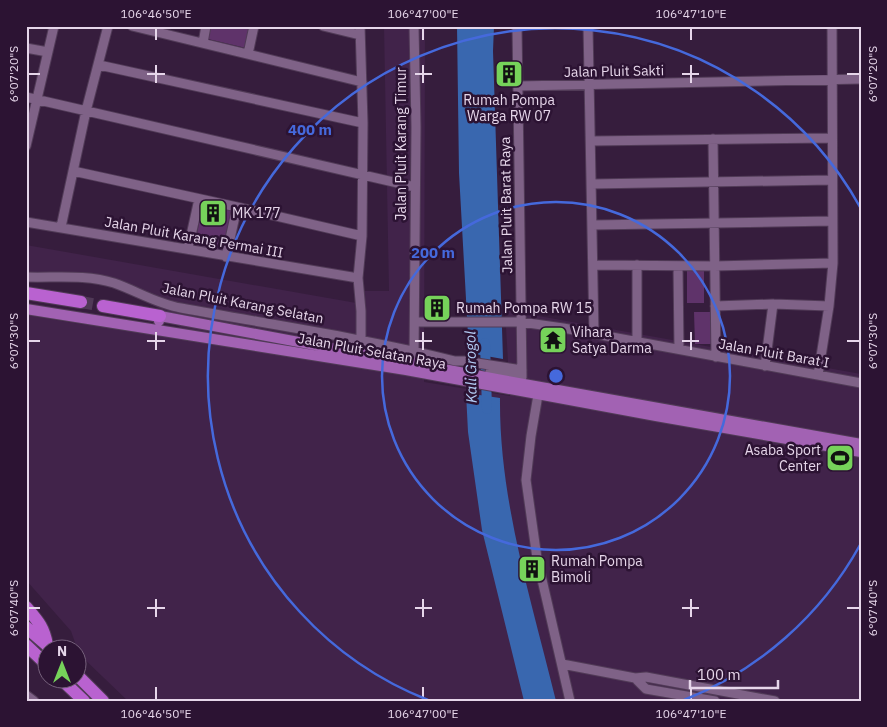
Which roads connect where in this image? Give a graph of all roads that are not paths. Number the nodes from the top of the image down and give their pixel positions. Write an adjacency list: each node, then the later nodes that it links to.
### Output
1 (54, 26): 14 (street)
2 (108, 26): 16 (street)
3 (132, 26): 12 (street)
4 (206, 26): 12 (street)
5 (254, 26): 15 (street)
6 (323, 26): 11 (street)
7 (414, 26): 35 (street, Jalan Pluit Karang Timur)
8 (518, 26): 20 (street, Jalan Pluit Barat Raya)
9 (588, 26): 21 (street)
10 (832, 26): 18 (street)
11 (360, 30): 19 (street)
12 (203, 43): 15 (street)
13 (26, 48): 14 (street)
14 (48, 52): 23 (street)
15 (248, 54): 19 (street)
16 (99, 65): 24 (street); 25 (street)
17 (861, 79): 18 (street, Jalan Pluit Sakti)
18 (831, 80): 21 (street, Jalan Pluit Sakti); 26 (street)
19 (362, 82): 25 (street)
20 (518, 86): 21 (street, Jalan Pluit Sakti); 62 (street, Jalan Pluit Barat Raya)
21 (589, 86): 28 (street)
22 (26, 97): 23 (street)
23 (37, 100): 24 (street); 29 (street)
24 (86, 112): 30 (street); 31 (street)
25 (363, 124): 31 (street)
26 (831, 138): 27 (street); 32 (street)
27 (713, 139): 28 (street); 33 (street)
28 (591, 141): 34 (street)
29 (26, 146)
30 (73, 171): 36 (street); 42 (street)
31 (362, 176): 35 (street); 43 (street)
32 (831, 180): 33 (street); 38 (street)
33 (714, 182): 34 (street); 40 (street)
34 (592, 184): 41 (street)
35 (415, 187): 61 (street, Jalan Pluit Karang Timur)
36 (199, 198): 37 (street); 44 (street)
37 (236, 207): 43 (street); 45 (street)
38 (832, 221): 40 (street); 46 (street)
39 (26, 222): 42 (street, Jalan Pluit Karang Permai III)
40 (714, 223): 41 (street); 50 (street)
41 (592, 225): 47 (street)
42 (61, 227): 44 (street, Jalan Pluit Karang Permai III)
43 (362, 236): 52 (street)
44 (188, 250): 45 (street, Jalan Pluit Karang Permai III)
45 (226, 257): 52 (street, Jalan Pluit Karang Permai III)
46 (832, 263): 50 (street); 58 (street)
47 (593, 265): 48 (street); 64 (street)
48 (637, 265): 49 (street); 66 (street)
49 (678, 266): 50 (street); 67 (street)
50 (714, 266): 57 (street)
51 (26, 277): 65 (street, Jalan Pluit Karang Selatan)
52 (358, 278): 65 (street)
53 (26, 293): 54 (highway)
54 (81, 302)
55 (773, 304): 57 (street); 58 (street); 70 (street)
56 (104, 306): 60 (highway)
57 (715, 306): 68 (street)
58 (829, 306): 72 (street)
59 (26, 309): 63 (main road, Jalan Pluit Selatan Raya)
60 (160, 316): 63 (main road); 69 (main road, Jalan Pluit Selatan Raya)
61 (415, 322): 62 (street, Jalan Pluit Barat I); 69 (street, Jalan Pluit Karang Timur)
62 (521, 322): 64 (street, Jalan Pluit Barat I); 74 (street, Jalan Pluit Barat Raya)
63 (158, 329): 71 (main road, Jalan Pluit Selatan Raya)
64 (594, 334): 66 (street, Jalan Pluit Barat I)
65 (361, 340): 69 (street, Jalan Pluit Karang Selatan)
66 (637, 342): 67 (street, Jalan Pluit Barat I)
67 (679, 350): 68 (street, Jalan Pluit Barat I)
68 (716, 357): 70 (street, Jalan Pluit Barat I)
69 (414, 358): 71 (main road, Jalan Pluit Selatan Raya); 71 (street, Jalan Pluit Karang Selatan)
70 (765, 366): 72 (street, Jalan Pluit Barat I)
71 (462, 368): 73 (main road, Jalan Pluit Selatan Raya)
72 (818, 375): 75 (street, Jalan Pluit Barat I)
73 (501, 377): 74 (main road, Jalan Pluit Selatan Raya); 76 (main road, Jalan Pluit Selatan Raya)
74 (522, 377): 77 (main road, Jalan Pluit Selatan Raya)
75 (861, 383)
76 (538, 395): 77 (main road, Jalan Pluit Selatan Raya); 86 (street)
77 (657, 412): 78 (main road, Jalan Pluit Selatan Raya); 79 (main road, Jalan Pluit Selatan Raya)
78 (861, 444)
79 (861, 452)
80 (26, 608): 83 (highway)
81 (26, 628): 82 (highway)
82 (41, 640)
83 (47, 640)
84 (26, 645): 85 (highway)
85 (38, 656)
86 (562, 664): 87 (street); 94 (street)
87 (635, 678): 95 (street); 96 (street)
88 (88, 686): 93 (highway)
89 (72, 690): 92 (highway)
90 (26, 695): 91 (street)
91 (34, 701)
92 (84, 701)
93 (103, 701)
94 (570, 701)
95 (715, 701)
96 (775, 701)

